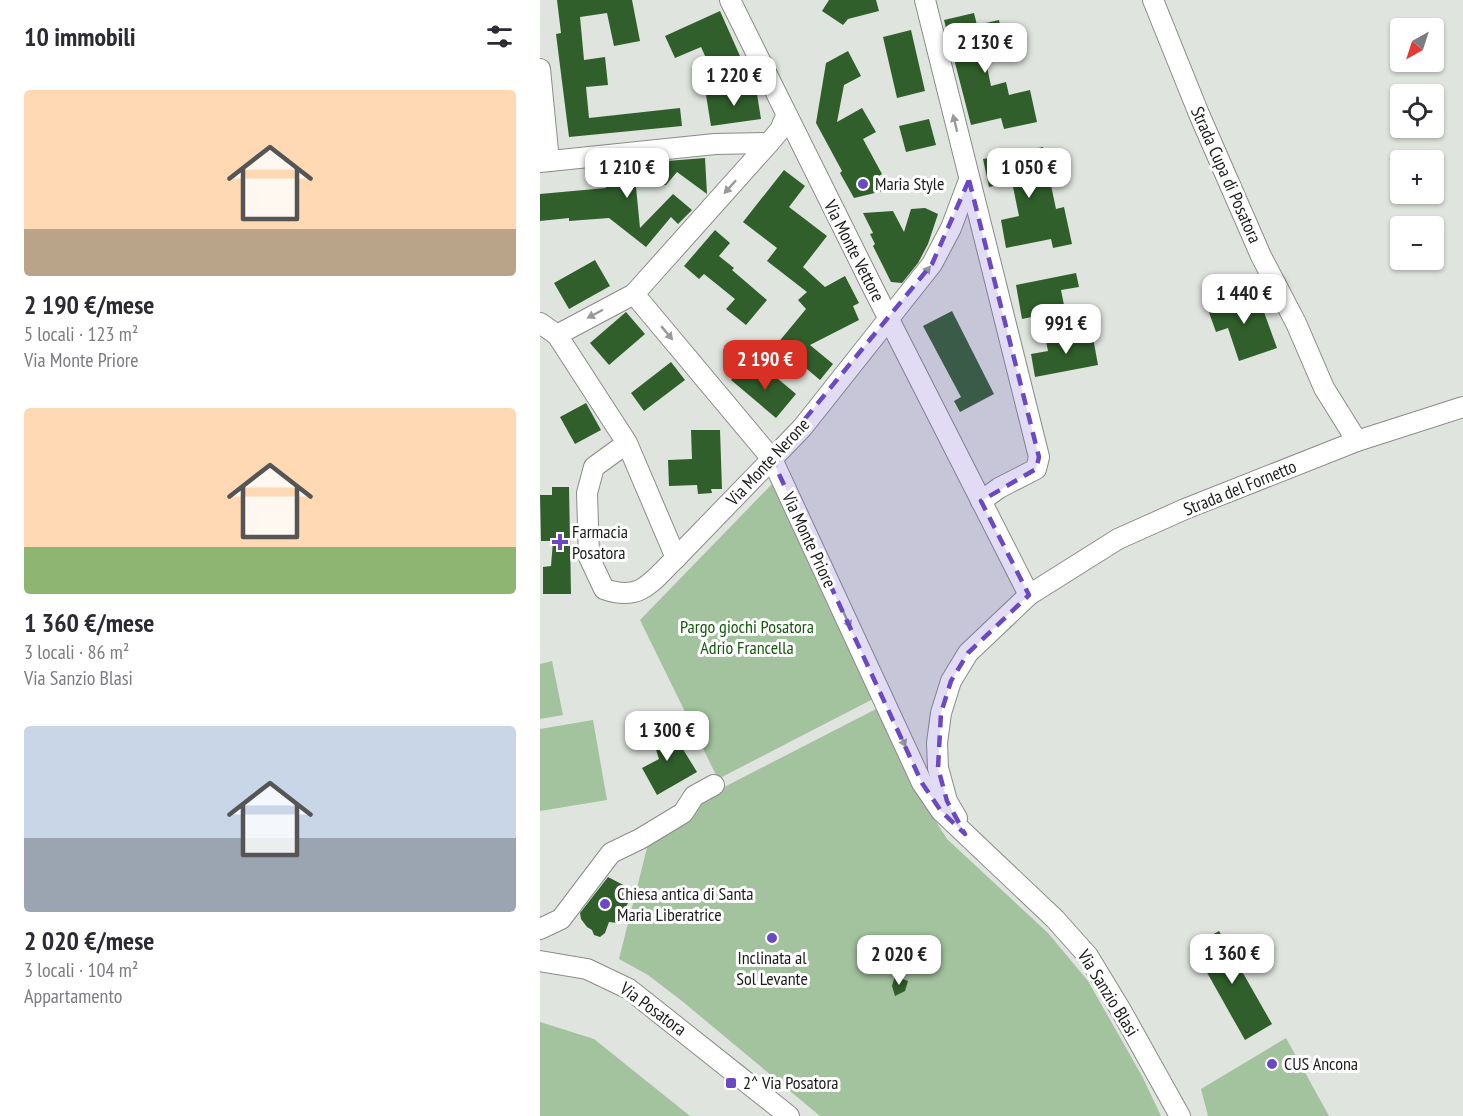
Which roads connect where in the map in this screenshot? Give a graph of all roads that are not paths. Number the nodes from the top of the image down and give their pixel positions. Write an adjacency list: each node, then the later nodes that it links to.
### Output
1 (729, 0): 5 (street, Via Monte Vettore)
2 (925, 0): 8 (street, one-way to 2)
3 (1154, 0): 14 (street, Strada Cupa di Posatora)
4 (540, 69): 7 (street)
5 (786, 116): 6 (street); 10 (street, Via Monte Vettore)
6 (769, 143): 7 (street); 9 (street, one-way to 9)
7 (544, 162)
8 (969, 180): 10 (street, Via Monte Nerone, one-way to 8); 17 (street)
9 (634, 294): 12 (street, one-way to 12); 16 (street, Via Monte Priore, one-way to 16)
10 (888, 319): 16 (street, Via Monte Nerone); 17 (street, Via Monte Vettore)
11 (540, 323): 12 (street)
12 (557, 335): 15 (street)
13 (1463, 407): 14 (street, Strada del Fornetto)
14 (1357, 441): 19 (street, Strada del Fornetto)
15 (619, 447): 18 (street); 18 (street, Via Monte Nerone)
16 (772, 459): 18 (street, Via Monte Nerone); 20 (street, Via Monte Priore, one-way to 20)
17 (981, 501): 19 (street, Via Monte Vettore)
18 (676, 558)
19 (1029, 595): 22 (street, Via Sanzio Blasi)
20 (877, 686): 22 (street, Via Sanzio Blasi, one-way to 22)
21 (714, 786): 23 (street)
22 (965, 834): 26 (street, Via Sanzio Blasi)
23 (540, 929)
24 (540, 961): 25 (street, Via Posatora)
25 (789, 1116)
26 (1180, 1116)

